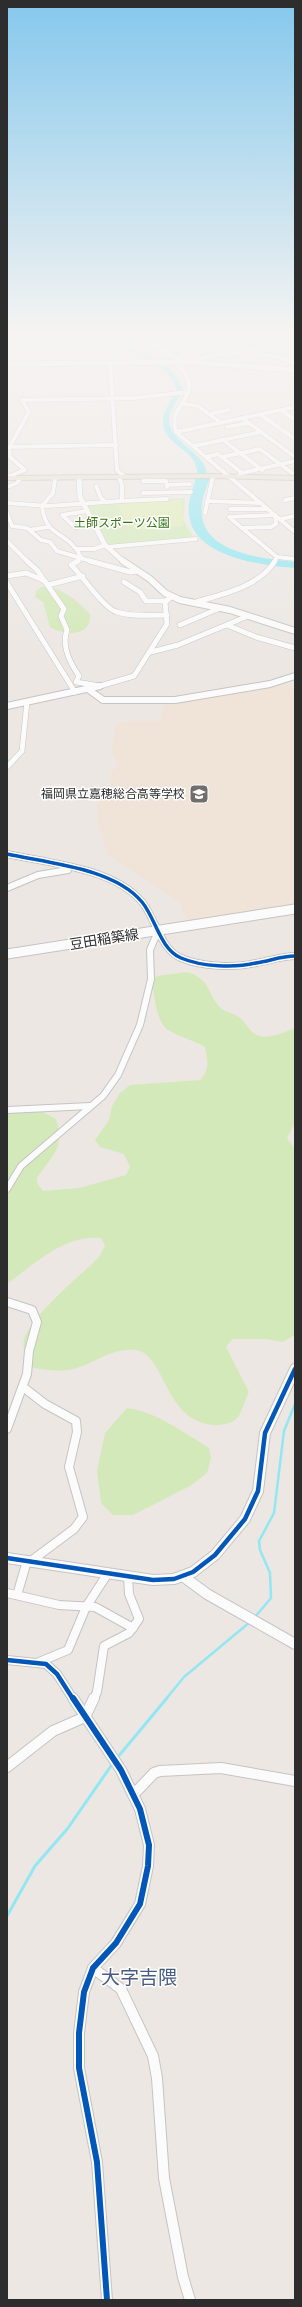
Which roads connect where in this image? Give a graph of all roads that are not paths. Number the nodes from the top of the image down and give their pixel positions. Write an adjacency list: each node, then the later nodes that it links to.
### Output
1 (190, 443): 6 (street)
2 (210, 443): 6 (street)
3 (226, 443): 10 (street)
4 (275, 443): 13 (street)
5 (116, 445): 8 (street); 25 (street)
6 (194, 446): 11 (street)
7 (255, 446): 9 (street)
8 (9, 447): 14 (street)
9 (260, 449): 10 (street); 16 (street)
10 (240, 454): 12 (street); 17 (street)
11 (206, 457): 12 (street); 22 (street)
12 (222, 457): 19 (street)
13 (295, 457)
14 (9, 458): 24 (street)
15 (295, 461): 16 (street)
16 (279, 464): 17 (street); 23 (street)
17 (260, 469): 18 (street); 19 (street)
18 (265, 472)
19 (240, 475): 22 (main road); 23 (main road)
20 (194, 476): 21 (main road); 29 (main road); 30 (street)
21 (212, 476): 22 (main road); 41 (street)
22 (228, 476): 44 (street)
23 (294, 476)
24 (7, 477): 27 (main road)
25 (122, 477): 26 (main road); 29 (main road); 39 (street)
26 (79, 478): 28 (main road); 45 (street)
27 (20, 479): 28 (main road); 32 (street)
28 (55, 479): 46 (street)
29 (143, 479): 30 (street); 34 (street)
30 (190, 484): 33 (street)
31 (96, 486): 42 (street)
32 (7, 487)
33 (190, 492): 34 (street); 35 (street)
34 (144, 493): 40 (street)
35 (188, 498)
36 (295, 498): 38 (street)
37 (167, 499): 40 (street)
38 (285, 500)
39 (121, 501): 40 (street); 42 (street)
40 (143, 501)
41 (207, 501): 44 (street); 51 (street)
42 (106, 502): 45 (street)
43 (7, 503): 46 (street)
44 (261, 503): 48 (street)
45 (83, 504): 46 (street); 49 (street)
46 (42, 506): 56 (street)
47 (230, 509): 48 (street)
48 (268, 509): 52 (street)
49 (87, 511): 55 (street); 55 (street)
50 (7, 513): 58 (street)
51 (205, 513)
52 (276, 515): 54 (street); 57 (street); 57 (street)
53 (295, 516): 54 (street)
54 (280, 519): 59 (street)
55 (94, 525): 62 (street)
56 (48, 528): 58 (street); 63 (street)
57 (242, 528): 65 (street)
58 (29, 530): 64 (street)
59 (295, 532)
60 (196, 539): 62 (street)
61 (7, 541): 72 (street)
62 (106, 546): 63 (street); 67 (street)
63 (76, 549): 64 (street)
64 (81, 557): 67 (street); 69 (street)
65 (277, 558): 66 (street); 75 (street)
66 (295, 559)
67 (138, 571): 73 (street)
68 (7, 576): 72 (street)
69 (83, 576): 72 (street); 77 (street)
70 (124, 582): 74 (street)
71 (7, 583): 88 (street)
72 (47, 584): 86 (street)
73 (171, 597): 74 (street); 75 (street)
74 (166, 601): 77 (street)
75 (193, 604): 76 (street)
76 (220, 608): 78 (street); 79 (street)
77 (167, 615): 83 (street)
78 (248, 616): 80 (street); 81 (street)
79 (180, 625)
80 (227, 625): 82 (street); 83 (street)
81 (295, 631)
82 (295, 648)
83 (151, 652): 86 (street)
84 (292, 678): 85 (street); 87 (street)
85 (295, 684)
86 (100, 686): 87 (street)
87 (88, 689): 88 (street)
88 (75, 692): 89 (street)
89 (26, 702): 90 (street); 91 (street)
90 (7, 706)
91 (7, 767)
92 (7, 855): 93 (street)
93 (72, 869): 94 (street); 96 (street)
94 (7, 888)
95 (295, 909): 96 (main road, 豆田稲築線)
96 (158, 931): 97 (main road, 豆田稲築線); 98 (street); 99 (street)
97 (7, 954)
98 (295, 956)
99 (90, 1106): 100 (street); 101 (street)
100 (7, 1110)
101 (7, 1189)
102 (7, 1302): 104 (street)
103 (295, 1369): 110 (street)
104 (23, 1387): 105 (street); 107 (street)
105 (7, 1429)
106 (7, 1558): 107 (street)
107 (29, 1561): 108 (street); 112 (street)
108 (108, 1573): 109 (street); 113 (street)
109 (128, 1576): 110 (street); 114 (street)
110 (184, 1577): 115 (street)
111 (7, 1593): 112 (street)
112 (17, 1595): 113 (street)
113 (87, 1606): 114 (street); 117 (street)
114 (133, 1628): 118 (street)
115 (295, 1644)
116 (7, 1660): 117 (street)
117 (39, 1662): 118 (street)
118 (85, 1717): 119 (street); 121 (street)
119 (7, 1767)
120 (295, 1781): 121 (street)
121 (134, 1794): 122 (street)
122 (93, 1968): 123 (street); 124 (street)
123 (107, 2300)
124 (190, 2300)

